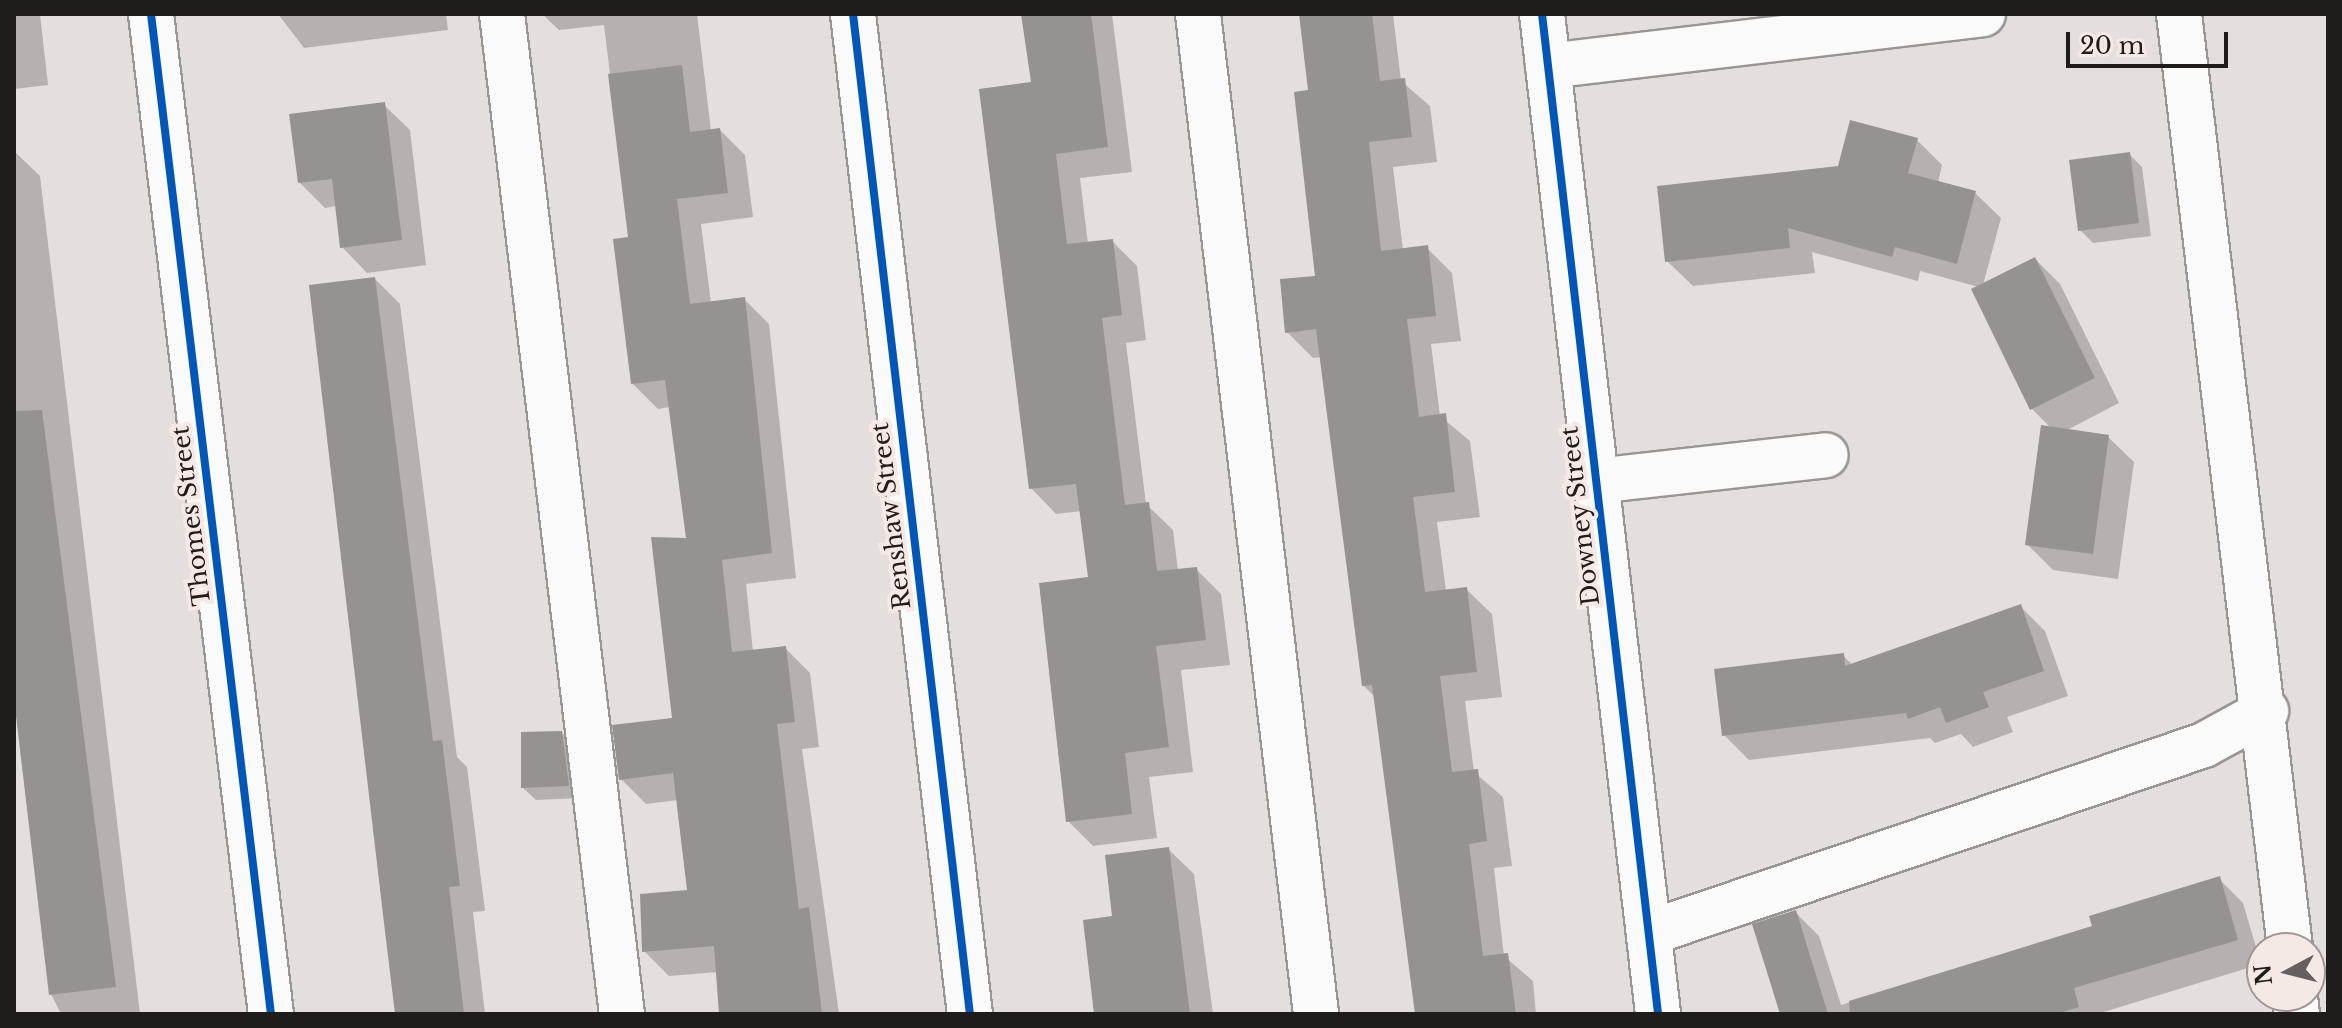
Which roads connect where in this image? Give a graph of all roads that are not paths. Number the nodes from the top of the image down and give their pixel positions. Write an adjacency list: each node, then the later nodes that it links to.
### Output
1 (151, 14): 14 (street, Thomes Street)
2 (502, 14): 15 (street)
3 (853, 14): 16 (street, Renshaw Street)
4 (1198, 14): 17 (street)
5 (1542, 14): 8 (street, Downey Street)
6 (1983, 14): 8 (street)
7 (2179, 14): 11 (street)
8 (1548, 66): 10 (street, Downey Street)
9 (1826, 455): 10 (street, Downey Street)
10 (1596, 481): 13 (street, Downey Street)
11 (2266, 711): 12 (street); 13 (street)
12 (2288, 932)
13 (1649, 933): 18 (street, Downey Street)
14 (271, 1014)
15 (622, 1014)
16 (970, 1014)
17 (1316, 1014)
18 (1658, 1014)

